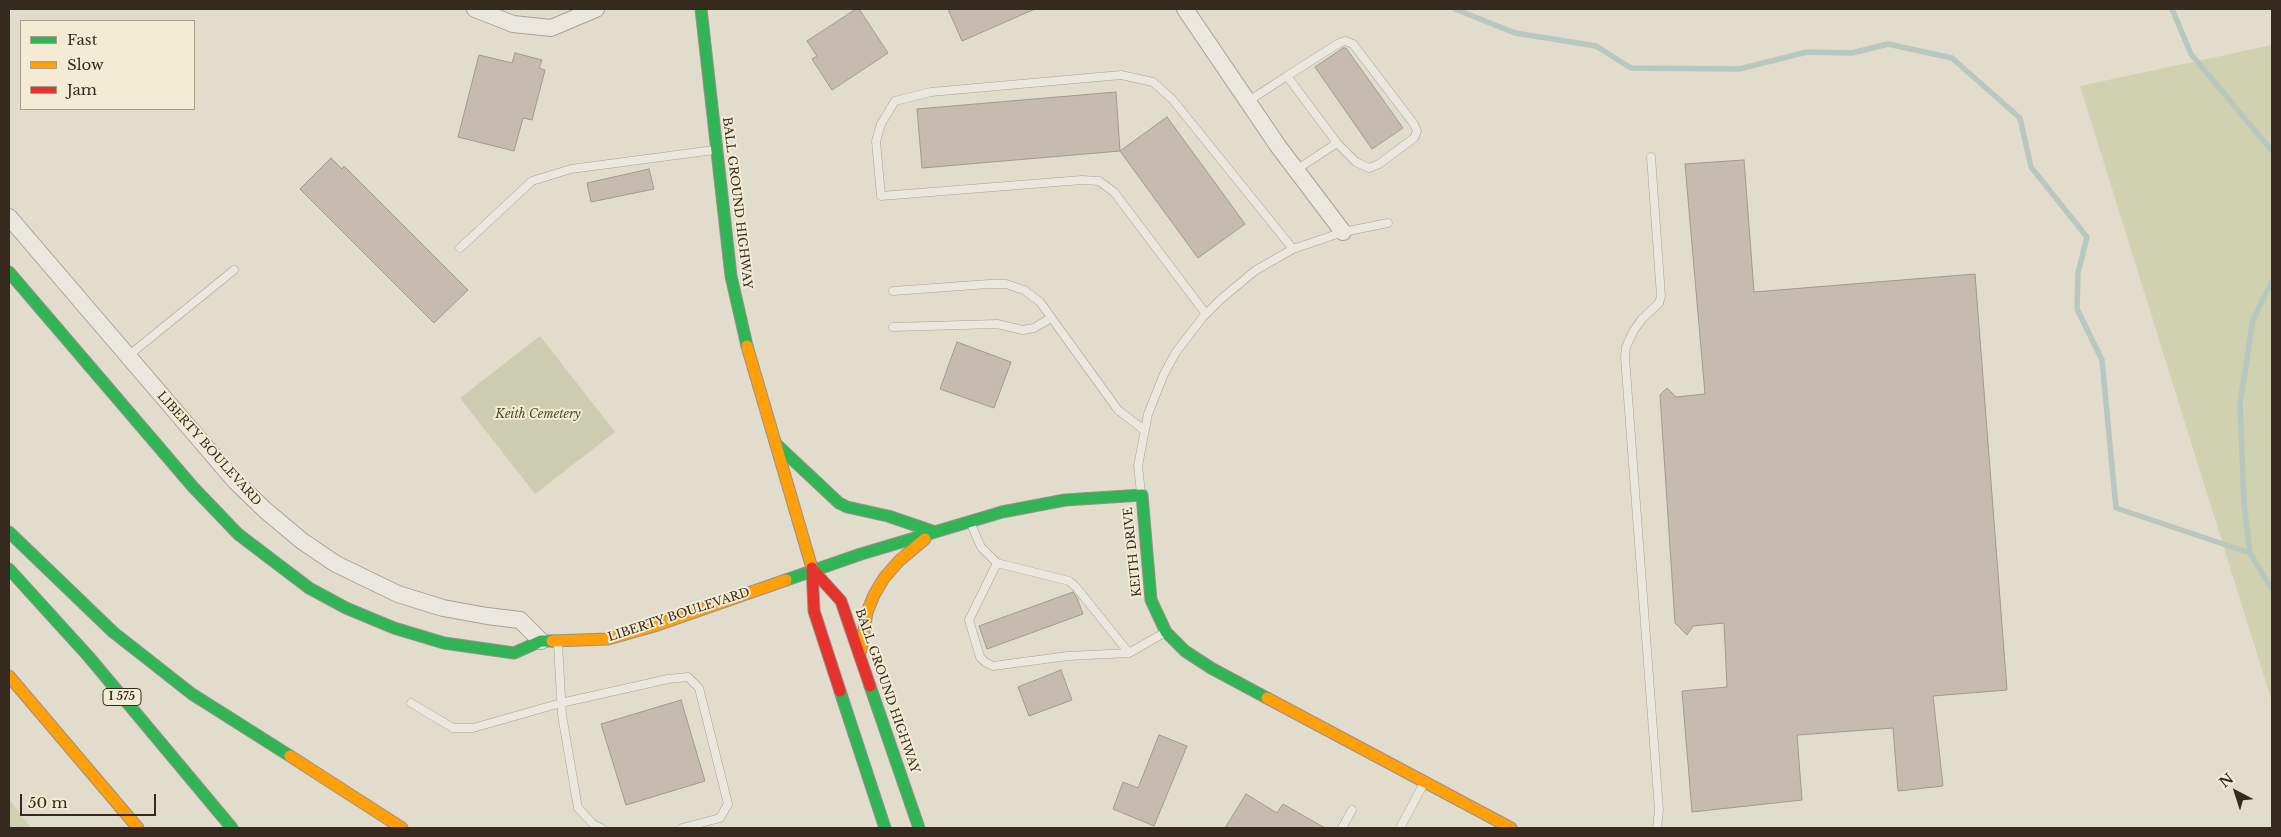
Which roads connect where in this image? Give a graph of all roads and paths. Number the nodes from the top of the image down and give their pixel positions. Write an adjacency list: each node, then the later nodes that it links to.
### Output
1 (475, 9): 2 (street)
2 (596, 9)
3 (701, 9): 8 (main road, BALL GROUND HIGHWAY)
4 (1185, 9): 6 (street)
5 (1287, 76): 6 (lane); 7 (lane); 7 (lane)
6 (1247, 102): 10 (street)
7 (1336, 143): 10 (lane)
8 (716, 150): 14 (lane); 24 (main road, BALL GROUND HIGHWAY)
9 (1651, 157): 54 (lane)
10 (1296, 170): 13 (street)
11 (9, 217): 22 (street, LIBERTY BOULEVARD)
12 (1388, 223): 13 (lane)
13 (1343, 232): 15 (lane)
14 (460, 248)
15 (1293, 249): 19 (lane); 19 (lane)
16 (234, 270): 22 (lane)
17 (9, 272): 33 (main road, LIBERTY BOULEVARD)
18 (893, 291): 20 (lane)
19 (1206, 314): 23 (lane)
20 (1051, 318): 21 (lane); 23 (lane)
21 (893, 327)
22 (128, 356): 33 (street, LIBERTY BOULEVARD)
23 (1144, 430): 25 (lane)
24 (776, 444): 28 (main road); 31 (main road, BALL GROUND HIGHWAY)
25 (1142, 495): 26 (main road, KEITH DRIVE); 32 (main road, KEITH DRIVE)
26 (970, 521): 28 (main road, KEITH DRIVE); 29 (lane)
27 (9, 532): 47 (main road)
28 (935, 532): 31 (main road, KEITH DRIVE); 36 (main road)
29 (997, 562): 35 (lane); 35 (lane)
30 (9, 569): 46 (main road, I 575)
31 (814, 570): 34 (main road, LIBERTY BOULEVARD); 36 (main road, BALL GROUND HIGHWAY); 50 (main road, BALL GROUND HIGHWAY)
32 (1166, 632): 35 (lane); 41 (main road, KEITH DRIVE)
33 (541, 641): 34 (main road, LIBERTY BOULEVARD)
34 (558, 642): 39 (lane)
35 (1129, 653)
36 (861, 658): 51 (main road, BALL GROUND HIGHWAY)
37 (9, 676): 40 (main road)
38 (411, 703): 39 (lane)
39 (561, 703): 48 (lane); 49 (lane)
40 (63, 738): 43 (main road); 45 (main road)
41 (1426, 781): 44 (main road, KEITH DRIVE); 53 (lane)
42 (1352, 810): 52 (lane)
43 (116, 820)
44 (1508, 827)
45 (138, 828)
46 (232, 828)
47 (402, 828)
48 (600, 828)
49 (682, 828)
50 (885, 828)
51 (919, 828)
52 (1342, 828)
53 (1400, 828)
54 (1657, 828)

